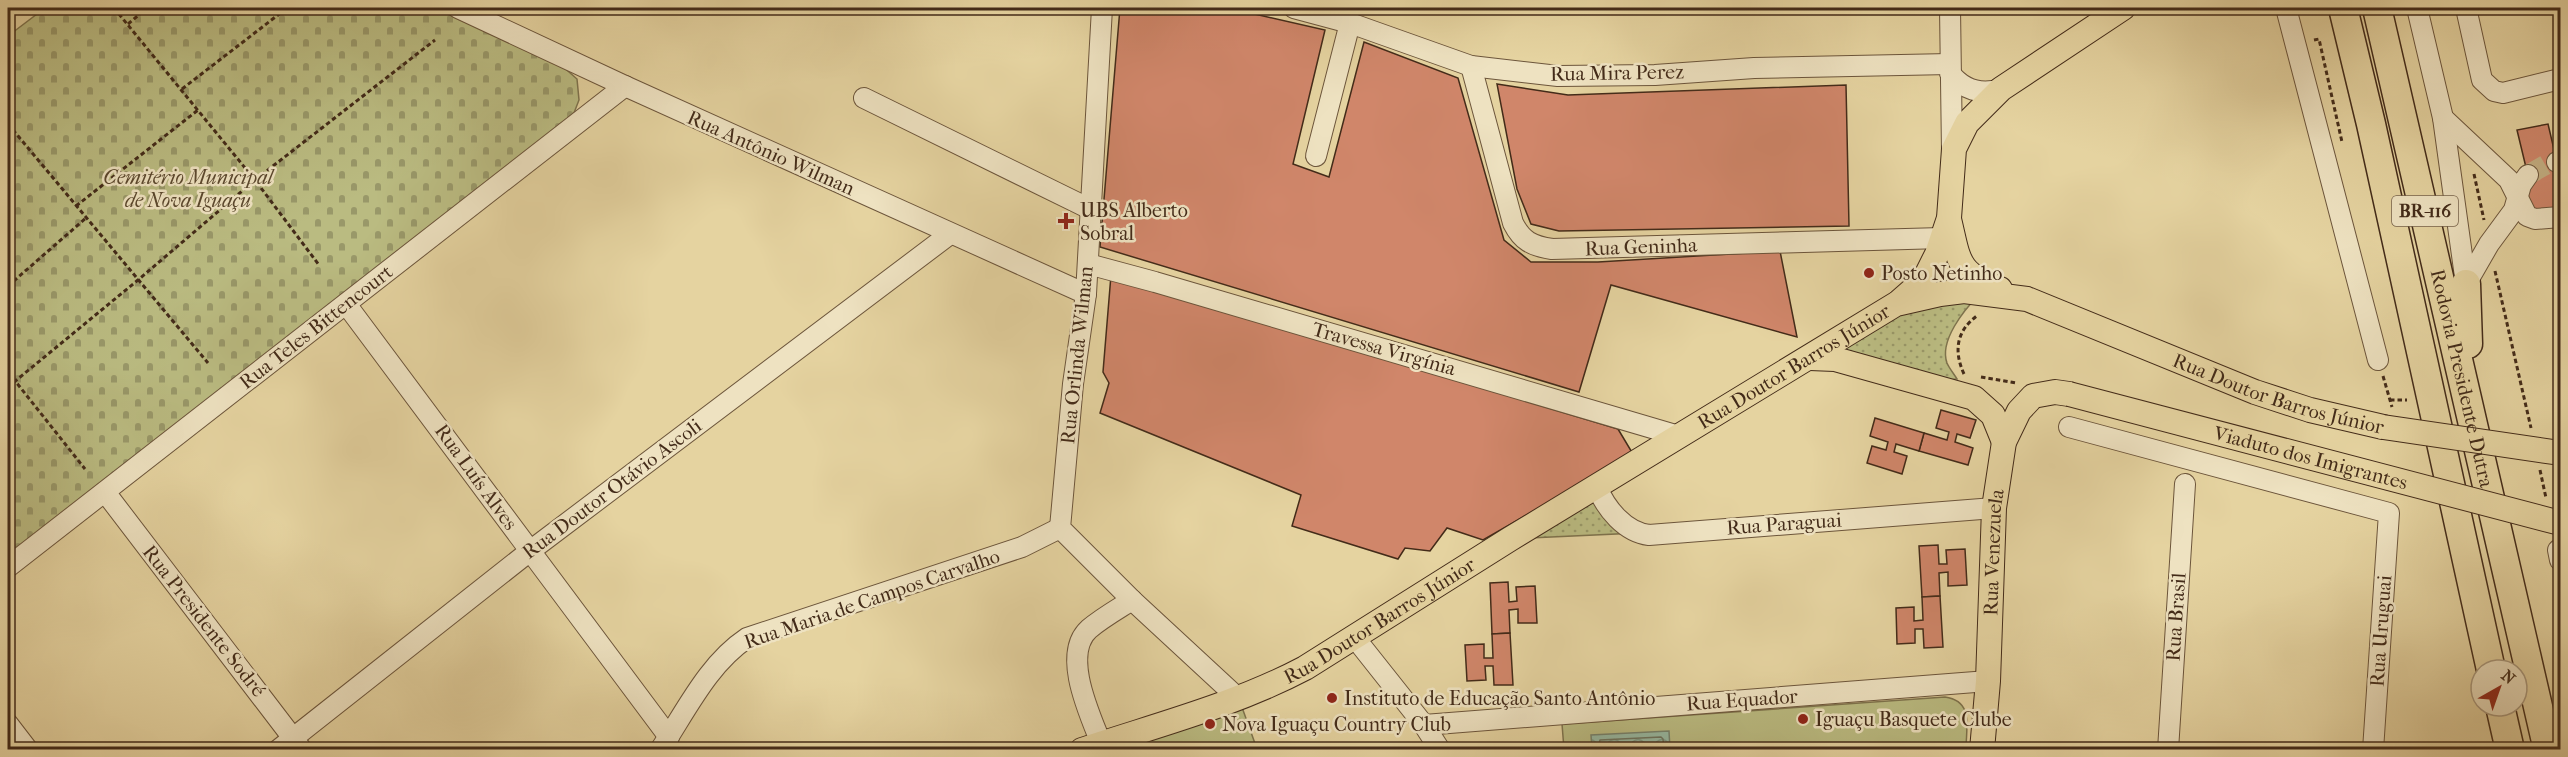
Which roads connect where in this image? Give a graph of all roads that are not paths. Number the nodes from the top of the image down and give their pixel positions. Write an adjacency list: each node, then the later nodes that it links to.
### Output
1 (458, 8): 16 (street, Rua Antônio Wilman)
2 (1102, 8): 25 (street, Rua Orlinda Wilman)
3 (1294, 8): 12 (street, Rua Mira Perez)
4 (1950, 8): 14 (street)
5 (2123, 8): 17 (main road)
6 (2286, 8): 36 (street)
7 (2323, 8): 23 (highway)
8 (2343, 8): 23 (highway, Rodovia Presidente Dutra / BR-116)
9 (2377, 8): 38 (highway, Rodovia Presidente Dutra / BR-116)
10 (2417, 8): 19 (street)
11 (2466, 8): 15 (street)
12 (1350, 23): 13 (street, Rua Mira Perez); 20 (street)
13 (1471, 66): 14 (street, Rua Mira Perez); 27 (street, Rua Geninha)
14 (1950, 68): 17 (street); 21 (street)
15 (2560, 79)
16 (625, 86): 28 (street, Rua Antônio Wilman); 33 (street, Rua Teles Bittencourt)
17 (2001, 89): 21 (main road)
18 (864, 98): 25 (street)
19 (2443, 118): 24 (street); 30 (street)
20 (1316, 156)
21 (1953, 157): 27 (main road)
22 (2528, 175): 24 (street)
23 (2383, 183): 53 (highway, Rodovia Presidente Dutra / BR-116)
24 (2519, 197): 26 (street); 30 (street)
25 (1090, 209): 29 (street, Rua Orlinda Wilman)
26 (2560, 217)
27 (1946, 228): 32 (main road); 34 (main road)
28 (950, 234): 31 (street, Rua Antônio Wilman); 49 (street, Rua Doutor Otávio Ascoli)
29 (1088, 264): 31 (street, Rua Orlinda Wilman); 40 (street, Travessa Virgínia)
30 (2466, 284): 38 (highway)
31 (1086, 294): 48 (street, Rua Orlinda Wilman)
32 (2027, 299): 34 (main road, Rua Doutor Barros Júnior); 42 (main road, Rua Doutor Barros Júnior, bridge)
33 (346, 304): 45 (street, Rua Teles Bittencourt); 49 (street, Rua Luís Alves)
34 (1896, 304): 35 (main road, Rua Doutor Barros Júnior)
35 (1810, 358): 40 (main road, Rua Doutor Barros Júnior); 41 (main road)
36 (2378, 360)
37 (2066, 393): 41 (main road, Rua Venezuela); 47 (main road, Viaduto dos Imigrantes, bridge)
38 (2470, 415): 60 (highway, Rodovia Presidente Dutra / BR-116)
39 (2069, 427): 68 (street, Rua Uruguai)
40 (1679, 436): 44 (main road, Rua Doutor Barros Júnior)
41 (2004, 442): 46 (main road, Rua Venezuela)
42 (2560, 453)
43 (2185, 484): 67 (street, Rua Brasil)
44 (1597, 487): 46 (street, Rua Paraguai); 52 (main road, Rua Doutor Barros Júnior)
45 (105, 492): 50 (street, Rua Teles Bittencourt); 62 (street, Rua Presidente Sodré)
46 (1994, 508): 54 (main road, Rua Venezuela)
47 (2560, 523)
48 (1059, 528): 51 (street); 61 (street, Rua Maria de Campos Carvalho)
49 (530, 551): 61 (street, Rua Luís Alves); 62 (street, Rua Doutor Otávio Ascoli)
50 (8, 567)
51 (1132, 600): 55 (street); 63 (street)
52 (1355, 638): 55 (main road, Rua Doutor Barros Júnior); 59 (street)
53 (2488, 658)
54 (1988, 681): 59 (street, Rua Equador); 66 (main road, Rua Venezuela)
55 (1239, 699): 63 (main road, Rua Doutor Barros Júnior)
56 (2493, 718): 69 (highway)
57 (2503, 718): 70 (highway)
58 (8, 724): 64 (street)
59 (1424, 725): 65 (street)
60 (2550, 742)
61 (664, 743)
62 (291, 746)
63 (1091, 746)
64 (28, 750)
65 (1440, 750)
66 (1982, 750)
67 (2168, 750)
68 (2373, 750)
69 (2497, 750)
70 (2511, 750)

